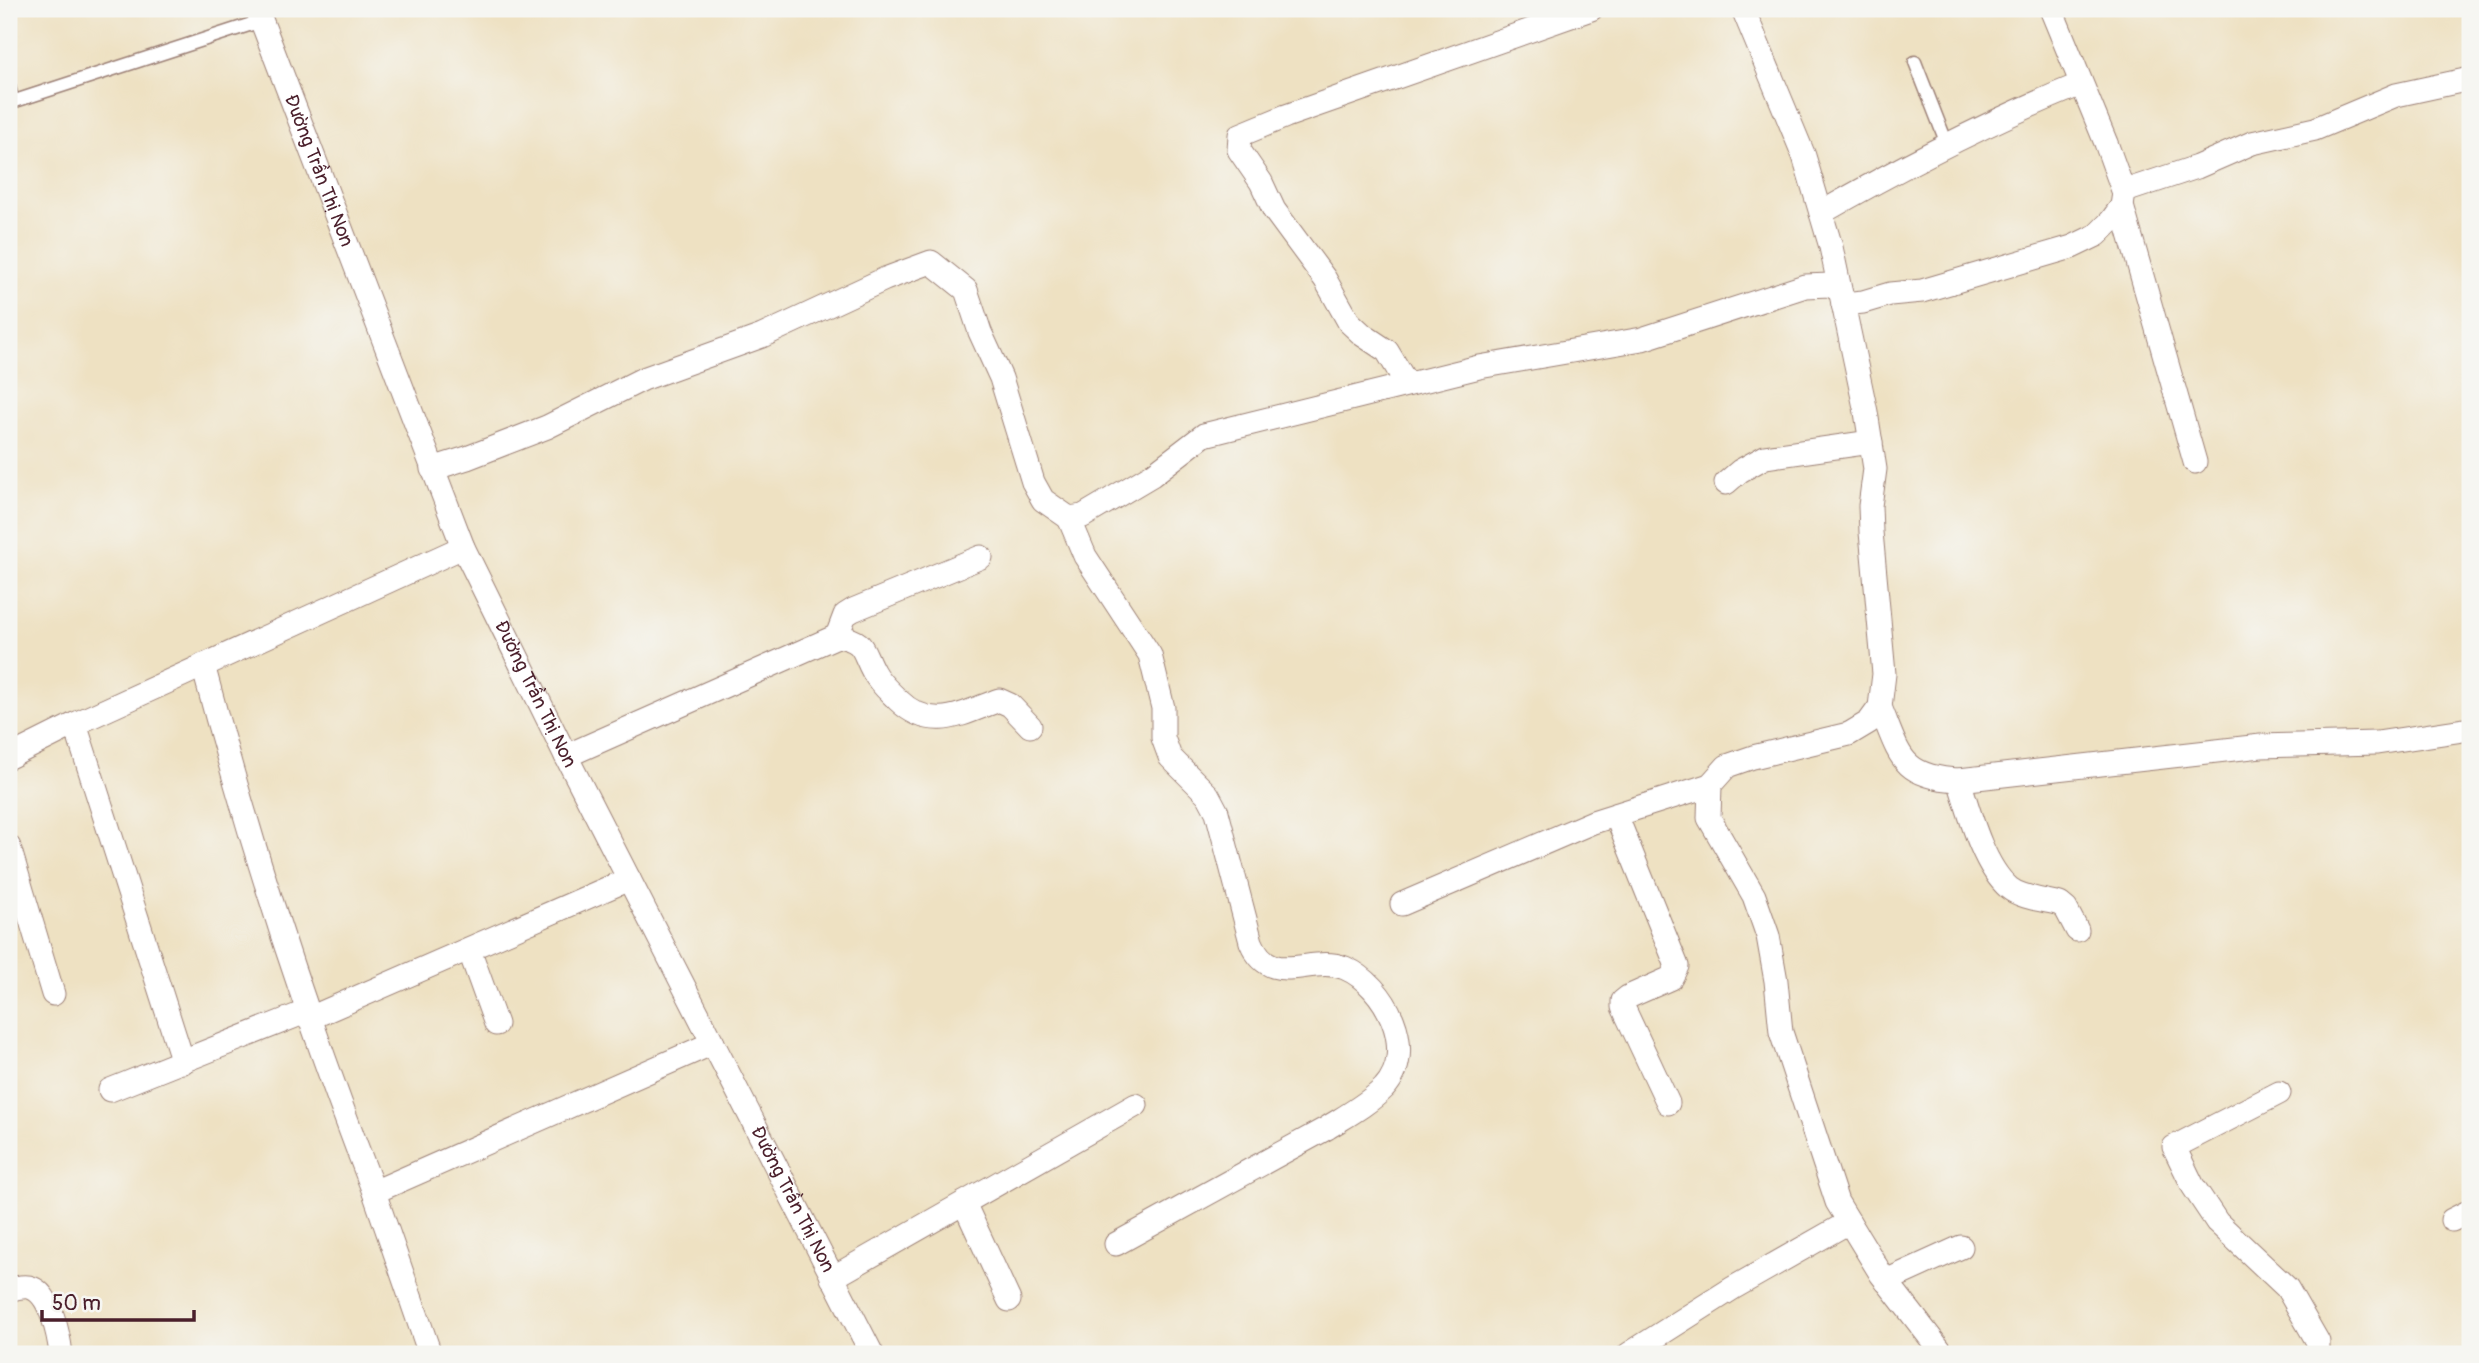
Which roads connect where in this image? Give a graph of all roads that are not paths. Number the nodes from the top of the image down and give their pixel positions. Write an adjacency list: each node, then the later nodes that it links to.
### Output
1 (1591, 9): 14 (street)
2 (1743, 9): 12 (street)
3 (2051, 9): 7 (street)
4 (257, 18): 9 (lane); 17 (street, Đường Trần Thị Non)
5 (1914, 62): 10 (lane)
6 (2470, 79): 11 (street)
7 (2081, 85): 10 (street); 11 (street)
8 (9, 86): 9 (lane)
9 (11, 103)
10 (1947, 144): 12 (street)
11 (2123, 200): 13 (street); 16 (street)
12 (1821, 213): 13 (street)
13 (1842, 298): 14 (street); 15 (street)
14 (1407, 384): 19 (street)
15 (1871, 442): 18 (street); 24 (street)
16 (2195, 463)
17 (432, 469): 19 (street); 20 (street, Đường Trần Thị Non)
18 (1726, 483)
19 (1069, 518): 50 (street)
20 (463, 547): 23 (street); 28 (street, Đường Trần Thị Non)
21 (981, 556): 22 (street)
22 (837, 636): 26 (street); 28 (street)
23 (203, 665): 25 (street); 39 (street)
24 (1880, 707): 30 (street); 31 (street)
25 (75, 724): 29 (street); 42 (street)
26 (1030, 726)
27 (2470, 729): 30 (street)
28 (566, 756): 34 (street, Đường Trần Thị Non)
29 (9, 757)
30 (1959, 780): 36 (street)
31 (1710, 785): 32 (street); 49 (street)
32 (1616, 815): 35 (street); 45 (street)
33 (9, 847): 38 (street)
34 (629, 879): 37 (street); 41 (street, Đường Trần Thị Non)
35 (1402, 904)
36 (2077, 930)
37 (469, 949): 39 (street); 40 (street)
38 (52, 994)
39 (309, 1014): 42 (street); 47 (street)
40 (496, 1024)
41 (713, 1043): 47 (street); 52 (street, Đường Trần Thị Non)
42 (183, 1062): 43 (street)
43 (110, 1090)
44 (2279, 1093): 61 (street)
45 (1668, 1103)
46 (1136, 1105): 48 (street)
47 (374, 1192): 57 (street)
48 (964, 1203): 52 (street); 55 (street)
49 (1849, 1222): 53 (street); 59 (street)
50 (1116, 1244)
51 (1961, 1247): 53 (street)
52 (832, 1278): 58 (street, Đường Trần Thị Non)
53 (1886, 1281): 60 (street)
54 (9, 1290): 56 (street)
55 (1009, 1300)
56 (61, 1354)
57 (430, 1354)
58 (872, 1354)
59 (1629, 1354)
60 (1943, 1354)
61 (2318, 1354)

